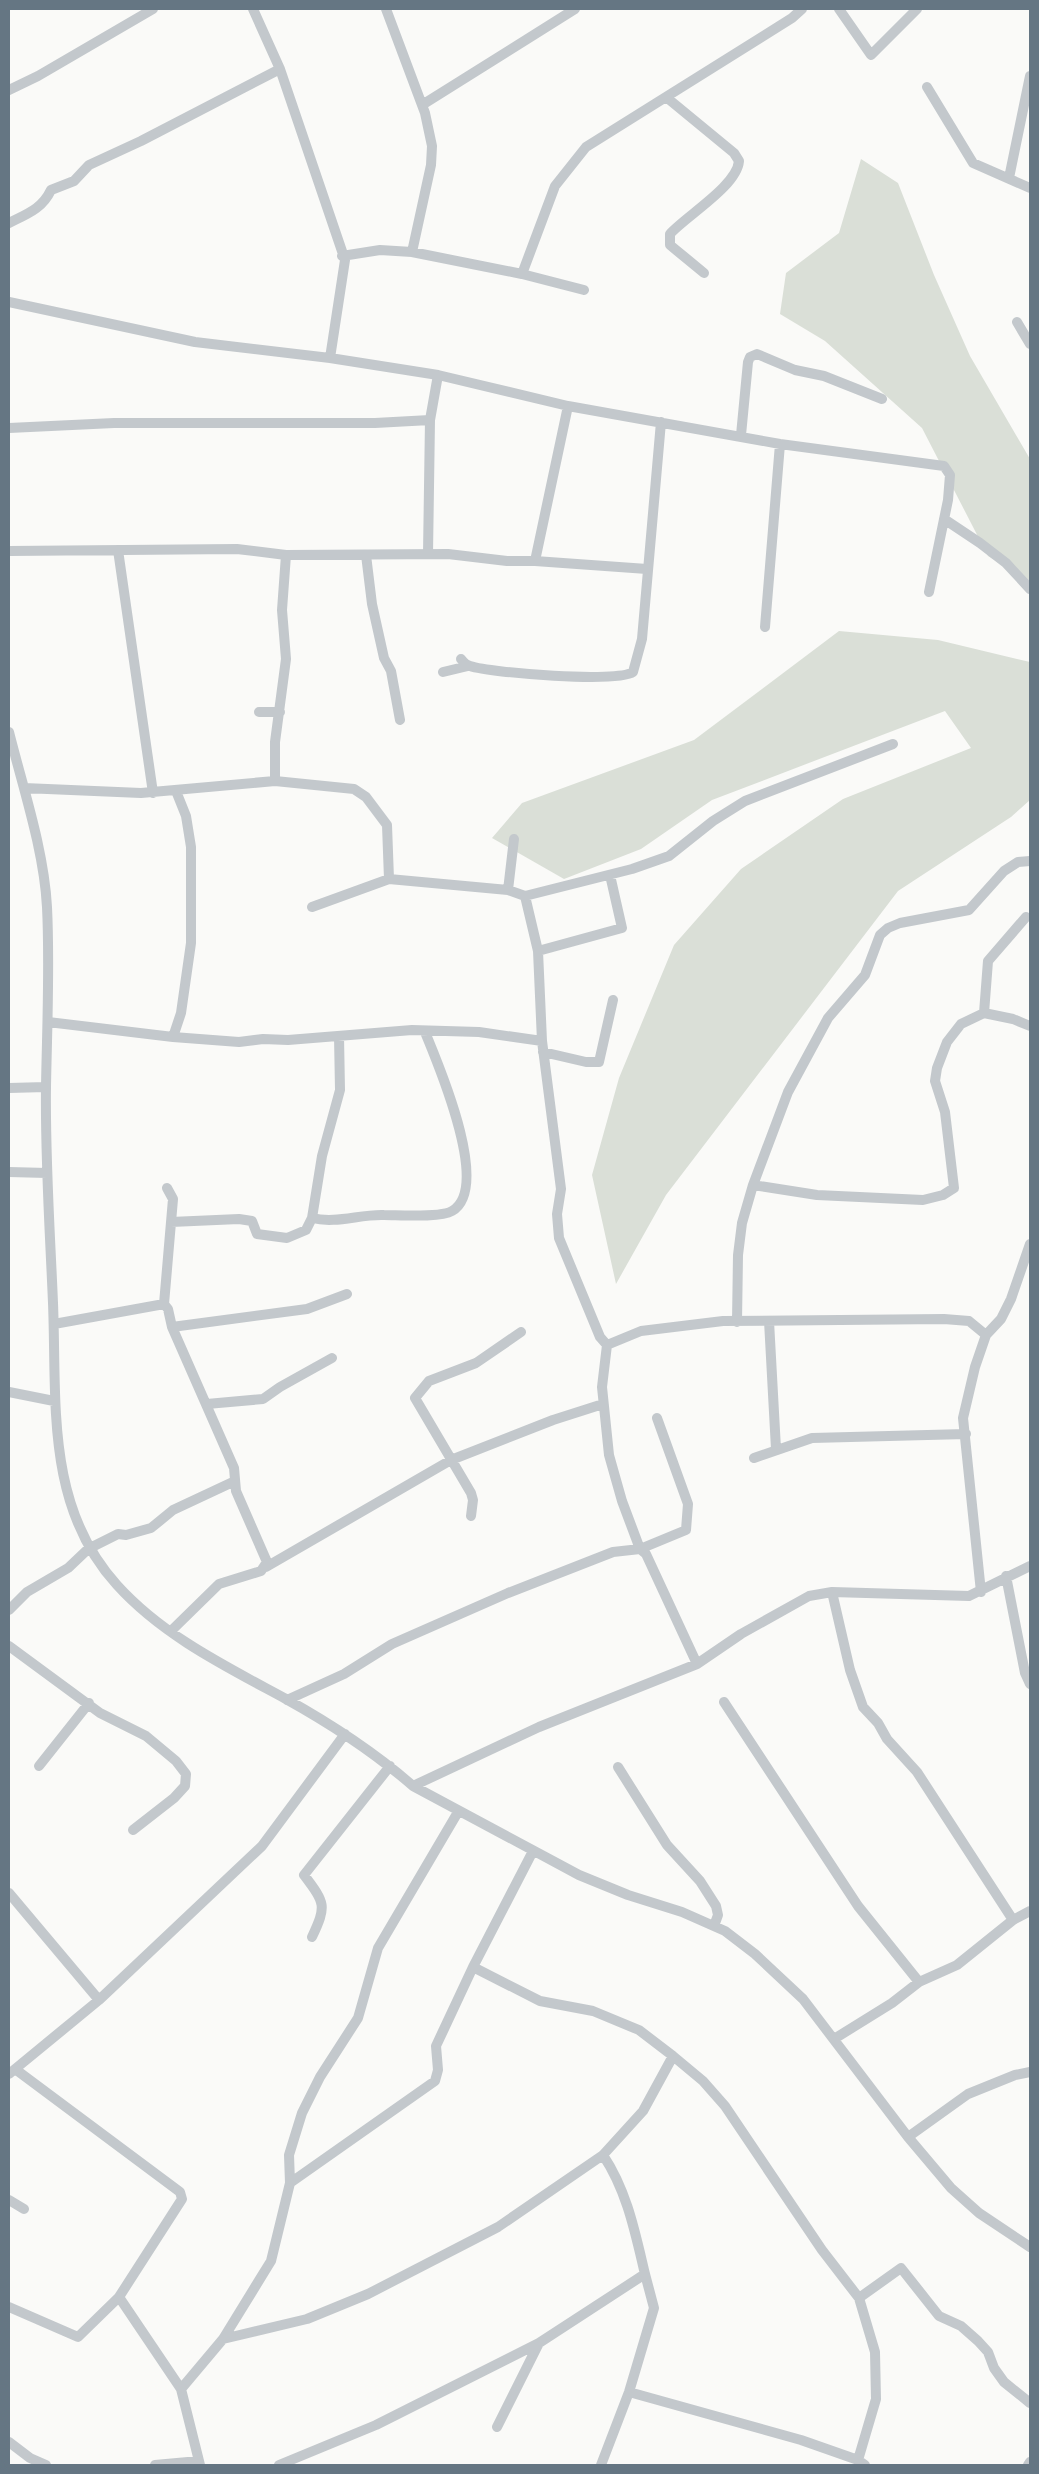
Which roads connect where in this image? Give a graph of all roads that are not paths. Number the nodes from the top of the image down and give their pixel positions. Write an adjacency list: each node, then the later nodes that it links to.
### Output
1 (153, 9): 11 (street)
2 (253, 9): 8 (street)
3 (386, 9): 13 (street)
4 (575, 9): 13 (street)
5 (802, 9): 12 (street)
6 (839, 9): 7 (street)
7 (917, 9)
8 (280, 69): 16 (street); 18 (street)
9 (1030, 76): 14 (street)
10 (927, 87): 14 (street)
11 (9, 90)
12 (666, 97): 19 (street); 20 (street)
13 (422, 105): 17 (street)
14 (1009, 178): 15 (street)
15 (1030, 188)
16 (9, 223)
17 (412, 252): 18 (street); 20 (street)
18 (342, 256): 25 (street)
19 (704, 273)
20 (522, 274): 21 (street)
21 (584, 290)
22 (9, 302): 25 (street)
23 (1017, 322): 24 (street)
24 (1030, 344)
25 (330, 358): 26 (street)
26 (438, 375): 28 (street); 29 (street)
27 (882, 399): 32 (street)
28 (568, 406): 30 (street); 40 (street)
29 (430, 420): 31 (street); 37 (street)
30 (661, 422): 32 (street); 41 (street)
31 (9, 428)
32 (741, 435): 33 (street)
33 (780, 444): 34 (street); 44 (street)
34 (944, 519): 42 (street); 43 (street)
35 (118, 550): 36 (street); 38 (street); 54 (street)
36 (9, 551)
37 (428, 554): 39 (street); 40 (street)
38 (286, 555): 39 (street); 47 (street)
39 (366, 555): 48 (street)
40 (535, 561): 41 (street)
41 (647, 569): 45 (street)
42 (1030, 588)
43 (929, 592)
44 (765, 627)
45 (443, 672)
46 (258, 712): 47 (street)
47 (280, 712): 51 (street)
48 (400, 720)
49 (9, 732): 52 (street)
50 (893, 744): 57 (street)
51 (276, 782): 53 (street); 58 (street)
52 (24, 788): 54 (street); 66 (street)
53 (176, 790): 54 (street); 70 (street)
54 (153, 793)
55 (514, 839): 59 (street)
56 (1030, 861): 77 (street)
57 (610, 875): 60 (street); 63 (street)
58 (389, 879): 59 (street); 61 (street)
59 (508, 890): 60 (street)
60 (525, 896): 63 (street)
61 (312, 907)
62 (1026, 918): 65 (street)
63 (538, 951): 71 (street)
64 (613, 1000): 72 (street)
65 (984, 1013): 67 (street); 77 (street)
66 (48, 1022): 70 (street); 73 (street)
67 (1030, 1026)
68 (425, 1032): 69 (street); 71 (street); 79 (street)
69 (339, 1036): 70 (street); 79 (street)
70 (173, 1037)
71 (542, 1041): 72 (street)
72 (543, 1052): 90 (street)
73 (46, 1087): 74 (street); 76 (street)
74 (9, 1088)
75 (9, 1172): 76 (street)
76 (47, 1173): 86 (street)
77 (753, 1185): 85 (street)
78 (167, 1188): 80 (street)
79 (312, 1218): 80 (street)
80 (171, 1222): 83 (street)
81 (1030, 1244): 89 (street)
82 (347, 1294): 87 (street)
83 (164, 1304): 86 (street); 87 (street)
84 (768, 1321): 85 (street); 89 (street); 98 (street)
85 (737, 1322): 90 (street)
86 (54, 1324): 93 (street)
87 (172, 1327): 94 (street)
88 (521, 1332): 100 (street)
89 (986, 1335): 97 (street)
90 (607, 1344): 95 (street)
91 (332, 1358): 94 (street)
92 (9, 1392): 93 (street)
93 (54, 1402): 103 (street)
94 (207, 1404): 101 (street)
95 (603, 1404): 100 (street); 104 (street)
96 (657, 1418): 104 (street)
97 (966, 1434): 98 (street); 109 (street)
98 (776, 1449): 99 (street)
99 (754, 1458)
100 (451, 1460): 102 (street); 106 (street)
101 (234, 1481): 103 (street); 106 (street)
102 (471, 1516)
103 (88, 1549): 110 (street); 111 (street)
104 (640, 1549): 113 (street); 115 (street)
105 (1030, 1566): 107 (street)
106 (266, 1567): 111 (street)
107 (1006, 1576): 109 (street); 114 (street)
108 (832, 1592): 109 (street); 113 (street); 128 (street)
109 (981, 1592)
110 (9, 1610)
111 (171, 1631): 115 (street)
112 (9, 1646): 117 (street)
113 (697, 1664): 122 (street)
114 (1030, 1684)
115 (287, 1700): 118 (street)
116 (724, 1702): 132 (street)
117 (89, 1703): 119 (street); 124 (street)
118 (345, 1734): 120 (street); 133 (street)
119 (39, 1766)
120 (390, 1766): 122 (street); 130 (street)
121 (618, 1767): 129 (street)
122 (413, 1786): 123 (street)
123 (458, 1812): 125 (street); 140 (street)
124 (133, 1830)
125 (533, 1851): 129 (street); 131 (street)
126 (9, 1893): 133 (street)
127 (1030, 1911): 128 (street)
128 (1013, 1920): 132 (street)
129 (714, 1926): 134 (street)
130 (312, 1937)
131 (473, 1967): 135 (street); 140 (street)
132 (919, 1982): 134 (street)
133 (100, 2000): 136 (street)
134 (834, 2039): 138 (street)
135 (673, 2056): 139 (street); 146 (street)
136 (12, 2071): 145 (street)
137 (1030, 2073): 138 (street)
138 (908, 2137): 143 (street)
139 (603, 2155): 144 (street); 148 (street)
140 (290, 2183): 148 (street)
141 (9, 2200): 142 (street)
142 (24, 2209)
143 (1030, 2247)
144 (645, 2274): 149 (street); 151 (street)
145 (119, 2297): 147 (street); 150 (street)
146 (859, 2298): 152 (street); 158 (street)
147 (9, 2307)
148 (223, 2339): 150 (street)
149 (539, 2343): 153 (street); 161 (street)
150 (181, 2389): 157 (street)
151 (629, 2392): 158 (street); 162 (street)
152 (1030, 2403)
153 (497, 2427)
154 (9, 2442): 155 (street)
155 (32, 2462): 159 (street)
156 (1030, 2462): 163 (street)
157 (199, 2463): 160 (street)
158 (862, 2463)
159 (46, 2465)
160 (155, 2465)
161 (279, 2465)
162 (601, 2465)
163 (1028, 2465)

